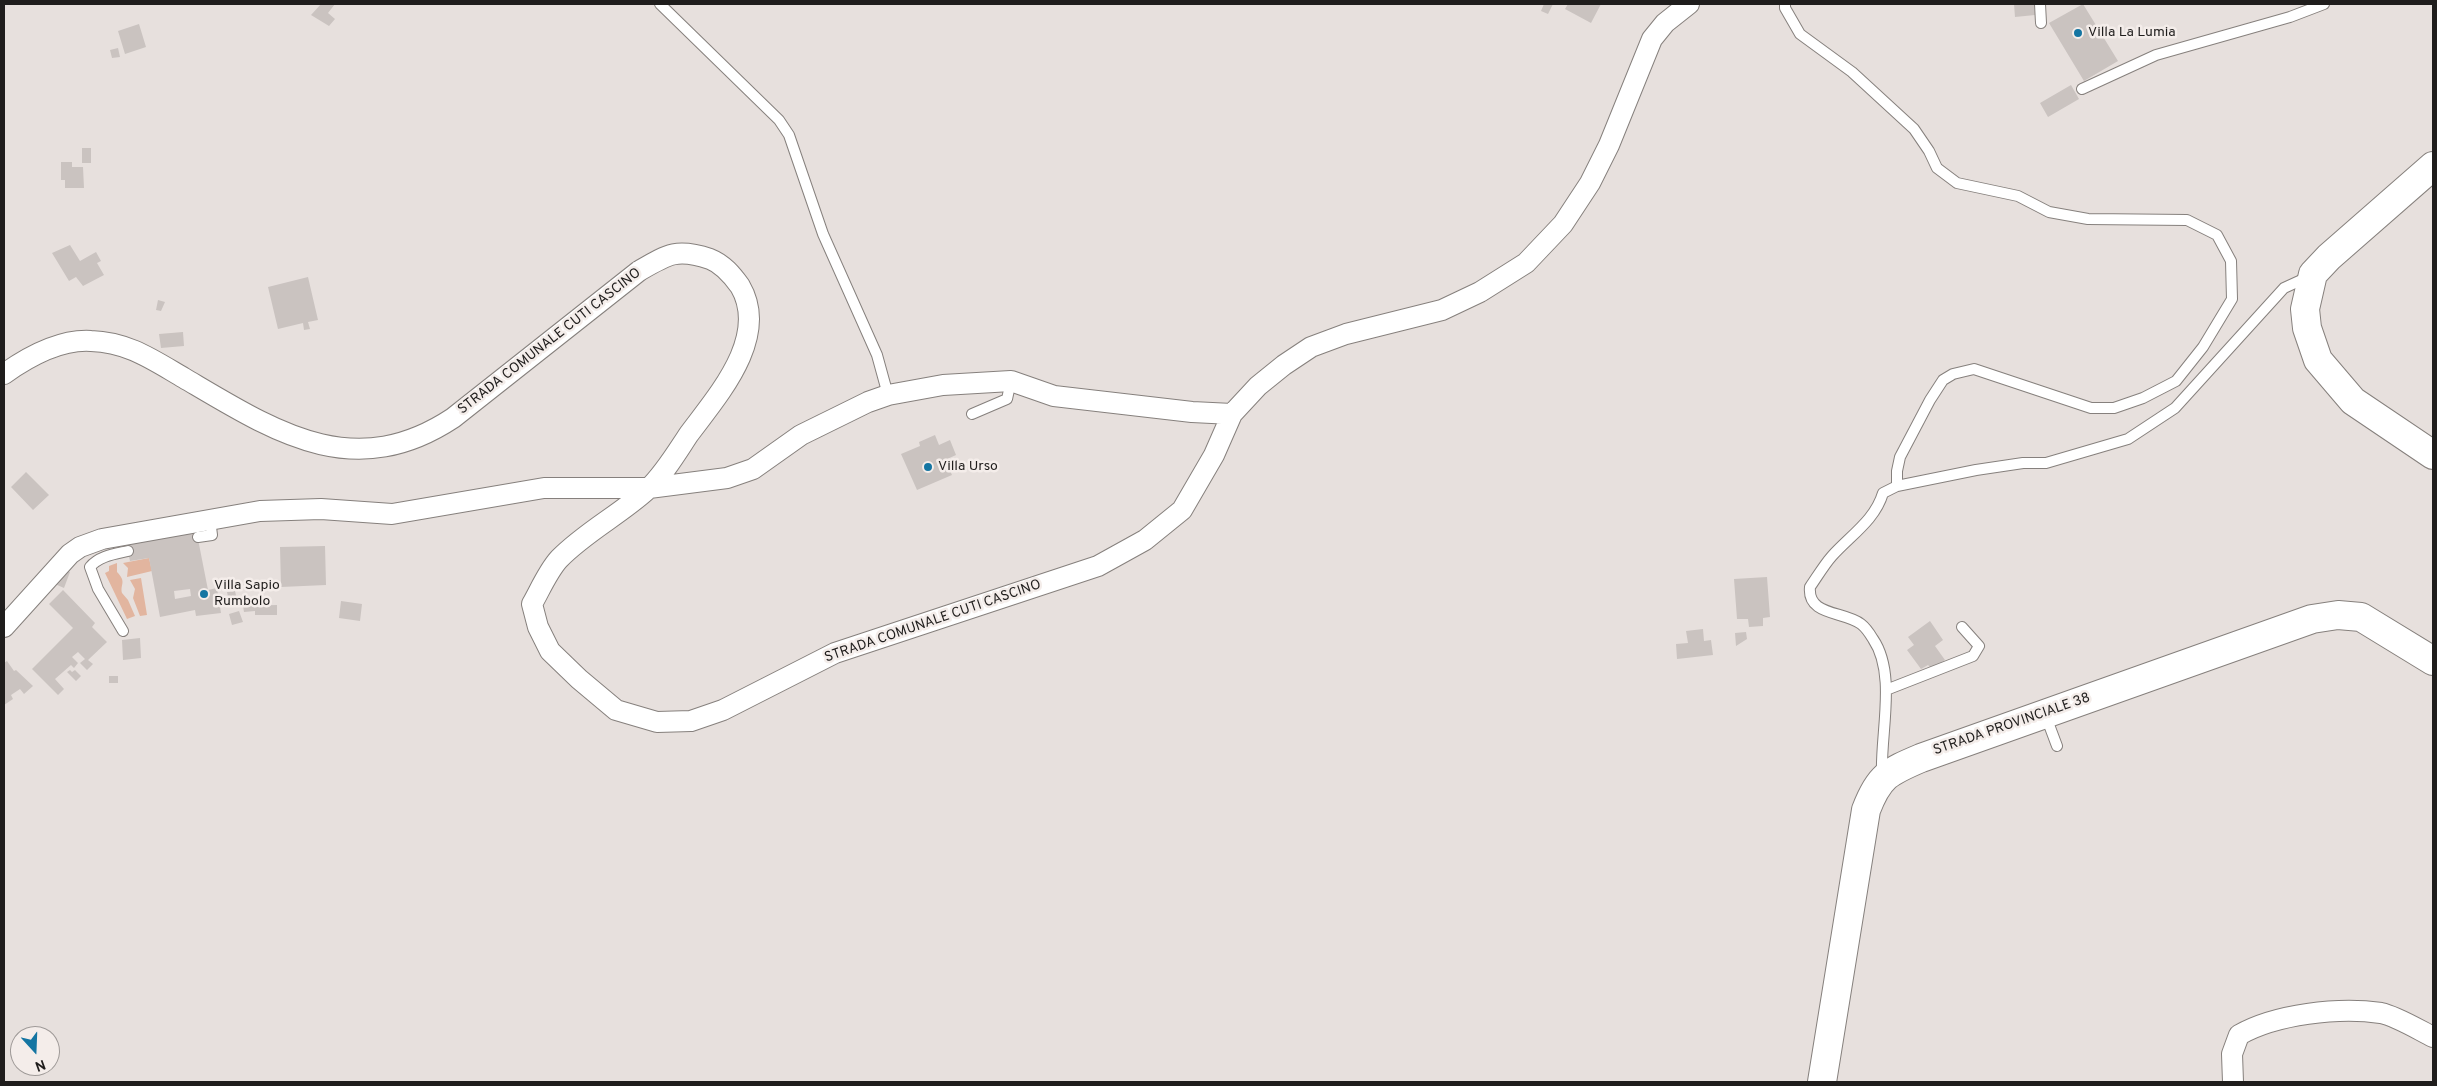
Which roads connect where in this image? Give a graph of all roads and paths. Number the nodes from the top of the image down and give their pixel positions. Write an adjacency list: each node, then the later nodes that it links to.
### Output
1 (660, 4): 12 (lane)
2 (1689, 4): 14 (street, STRADA COMUNALE CUTI CASCINO)
3 (1785, 4): 16 (lane)
4 (2040, 4): 6 (lane)
5 (2324, 4): 7 (lane)
6 (2041, 23)
7 (2082, 89)
8 (2433, 166): 9 (street)
9 (2313, 274): 15 (street); 16 (lane)
10 (4, 374): 17 (street, STRADA COMUNALE CUTI CASCINO)
11 (1011, 381): 12 (street); 13 (lane); 14 (street)
12 (888, 395): 17 (street)
13 (972, 414)
14 (1232, 414): 17 (street, STRADA COMUNALE CUTI CASCINO)
15 (2433, 455)
16 (1897, 486): 25 (lane)
17 (649, 488): 18 (street)
18 (210, 519): 19 (lane); 21 (street)
19 (198, 538)
20 (128, 551): 23 (lane)
21 (4, 627)
22 (1962, 627): 25 (lane)
23 (123, 631)
24 (2433, 661): 26 (street, STRADA PROVINCIALE 38)
25 (1886, 690): 28 (lane)
26 (2045, 714): 27 (lane); 28 (street, STRADA PROVINCIALE 38)
27 (2057, 746)
28 (1882, 778): 30 (street)
29 (2433, 1037): 31 (street)
30 (1822, 1082)
31 (2233, 1082)

